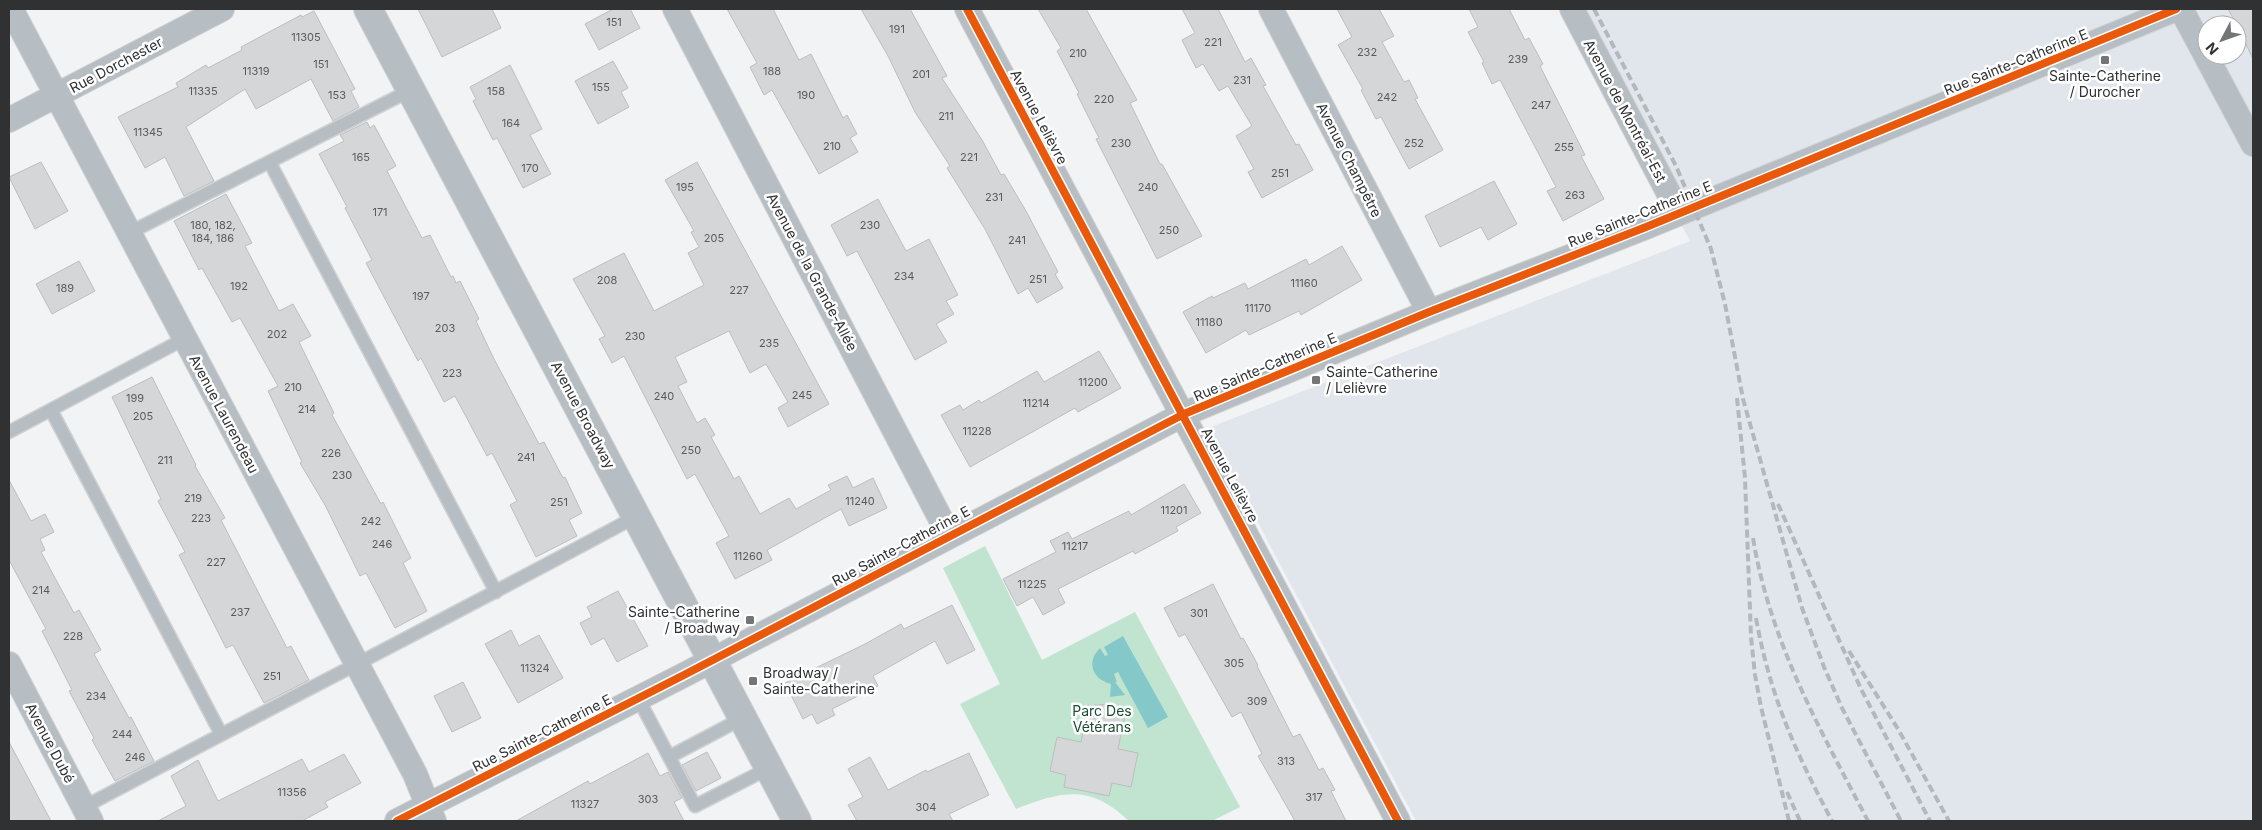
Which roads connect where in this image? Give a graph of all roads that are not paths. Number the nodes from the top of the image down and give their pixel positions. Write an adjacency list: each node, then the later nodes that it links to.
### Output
1 (12, 9): 11 (street, Avenue Laurendeau)
2 (222, 9): 11 (street, Rue Dorchester)
3 (368, 9): 10 (street, Avenue Broadway)
4 (675, 9): 23 (street, Avenue de la Grande-Allée)
5 (967, 9): 20 (street, Avenue Lelièvre)
6 (1270, 9): 17 (street, Avenue Champêtre)
7 (1572, 9): 15 (street, Avenue de Montréal-Est)
8 (2176, 9): 15 (street, Rue Sainte-Catherine E)
9 (2181, 9): 13 (street)
10 (411, 90): 14 (lane); 22 (street, Avenue Broadway)
11 (57, 96): 12 (street, Rue Dorchester); 16 (street, Avenue Laurendeau)
12 (9, 120)
13 (2253, 144)
14 (270, 163): 16 (lane); 24 (lane)
15 (1679, 213): 17 (street, Rue Sainte-Catherine E)
16 (129, 233): 18 (street, Avenue Laurendeau)
17 (1429, 312): 20 (street, Rue Sainte-Catherine E)
18 (184, 339): 19 (lane); 27 (street, Avenue Laurendeau)
19 (51, 410): 21 (lane); 30 (lane)
20 (1184, 414): 23 (street, Rue Sainte-Catherine E); 37 (street, Avenue Lelièvre)
21 (9, 432)
22 (637, 516): 24 (lane); 25 (street, Avenue Broadway)
23 (949, 535): 25 (street, Rue Sainte-Catherine E)
24 (496, 592): 27 (lane)
25 (713, 660): 28 (street, Rue Sainte-Catherine E); 29 (street, Avenue Broadway)
26 (9, 664): 34 (street, Avenue Dubé)
27 (357, 664): 30 (lane); 33 (street, Avenue Laurendeau)
28 (638, 698): 31 (lane); 33 (street, Rue Sainte-Catherine E)
29 (743, 718): 31 (lane); 32 (street, Avenue Broadway)
30 (220, 734): 34 (lane)
31 (669, 757): 32 (lane)
32 (769, 768): 36 (street, Avenue Broadway)
33 (431, 813): 35 (street, Rue Sainte-Catherine E)
34 (87, 814)
35 (397, 821)
36 (798, 821)
37 (1398, 821)

